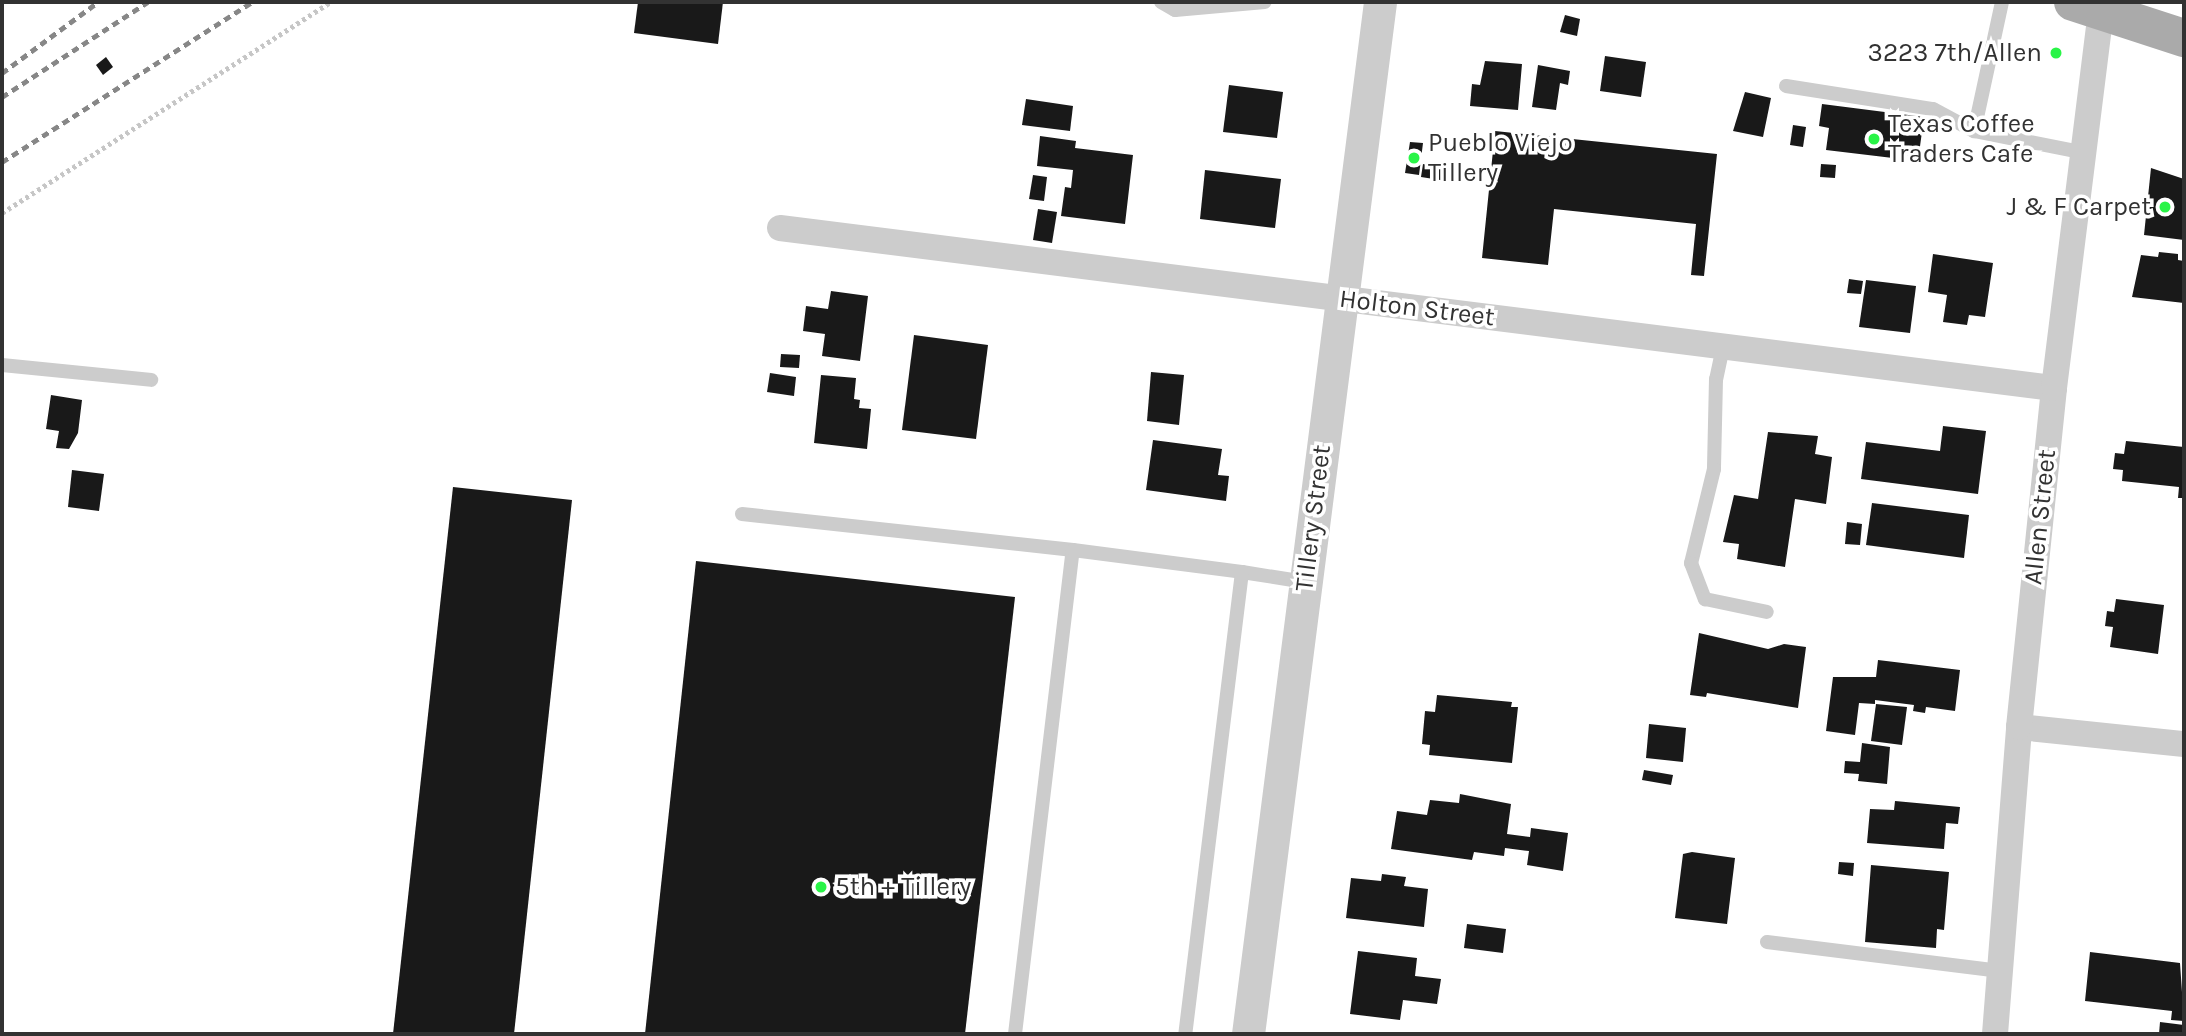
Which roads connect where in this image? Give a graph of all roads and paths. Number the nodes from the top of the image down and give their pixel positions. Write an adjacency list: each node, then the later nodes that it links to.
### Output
1 (331, 2): 11 (path)
2 (1161, 2): 3 (lane)
3 (1265, 2)
4 (1376, 2): 13 (street, Tillery Street)
5 (2002, 2): 9 (lane)
6 (2092, 5): 7 (main road); 10 (street, Allen Street)
7 (2184, 38)
8 (1786, 86): 9 (lane)
9 (1974, 131): 10 (lane)
10 (2085, 153): 17 (street, Allen Street)
11 (2, 213)
12 (780, 228): 13 (street, Holton Street)
13 (1340, 298): 14 (street, Holton Street); 21 (street, Tillery Street)
14 (1723, 347): 17 (street, Holton Street); 22 (lane)
15 (2, 365): 16 (lane)
16 (151, 380)
17 (2054, 388): 23 (street, Allen Street)
18 (742, 514): 19 (lane)
19 (1073, 550): 20 (lane); 27 (lane)
20 (1242, 572): 21 (lane); 28 (lane)
21 (1305, 582): 29 (street, Tillery Street)
22 (1767, 612)
23 (2019, 727): 24 (street); 26 (street, Allen Street)
24 (2184, 744)
25 (1767, 942): 26 (lane)
26 (2000, 971): 30 (street, Allen Street)
27 (1015, 1034)
28 (1185, 1034)
29 (1248, 1034)
30 (1995, 1034)

